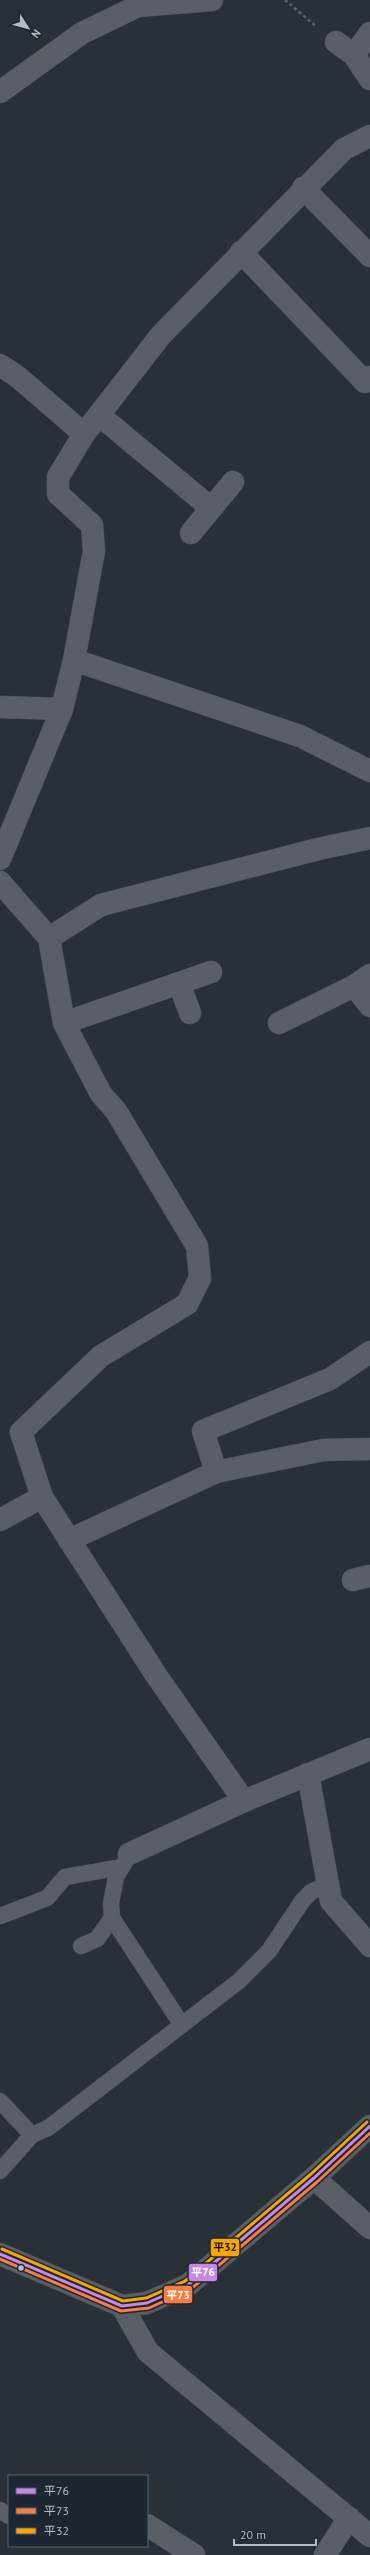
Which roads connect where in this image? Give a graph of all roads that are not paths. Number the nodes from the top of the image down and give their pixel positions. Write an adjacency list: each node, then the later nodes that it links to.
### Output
1 (212, 0): 6 (street)
2 (370, 34): 4 (street)
3 (336, 42): 4 (street)
4 (354, 55): 5 (street)
5 (370, 79)
6 (0, 92)
7 (370, 136): 8 (street)
8 (303, 188): 9 (street); 10 (street)
9 (240, 252): 12 (street); 13 (street)
10 (370, 256)
11 (0, 365): 14 (street)
12 (370, 377)
13 (99, 415): 14 (street); 16 (street)
14 (84, 434): 18 (street)
15 (232, 482): 16 (street)
16 (211, 508): 17 (street)
17 (191, 533)
18 (74, 660): 20 (street); 21 (street)
19 (0, 707): 20 (street)
20 (62, 709): 23 (street)
21 (370, 771)
22 (370, 838): 25 (street)
23 (0, 859)
24 (0, 882): 25 (street)
25 (50, 938): 31 (street)
26 (211, 972): 28 (street)
27 (362, 981): 29 (street); 32 (street)
28 (179, 983): 30 (street); 31 (street)
29 (370, 1006)
30 (190, 1013)
31 (64, 1023): 36 (street)
32 (279, 1023)
33 (370, 1352): 35 (street)
34 (370, 1449): 35 (street)
35 (216, 1472): 38 (street)
36 (42, 1497): 37 (street); 38 (street)
37 (0, 1520)
38 (69, 1540): 41 (street)
39 (370, 1749): 40 (street)
40 (308, 1774): 41 (street); 43 (street)
41 (244, 1801): 42 (street)
42 (126, 1860): 44 (lane); 45 (lane)
43 (328, 1884): 47 (street); 48 (lane)
44 (0, 1916)
45 (112, 1918): 46 (lane); 48 (lane)
46 (81, 1946)
47 (370, 1946)
48 (182, 2025): 51 (lane)
49 (0, 2101): 51 (lane)
50 (370, 2126): 53 (street)
51 (32, 2135): 52 (lane)
52 (0, 2171)
53 (314, 2178): 54 (street); 56 (street)
54 (370, 2228)
55 (0, 2254): 56 (street)
56 (122, 2306): 57 (street)
57 (349, 2518): 59 (street); 61 (street)
58 (148, 2526): 60 (street)
59 (370, 2536)
60 (194, 2555)
61 (325, 2555)

